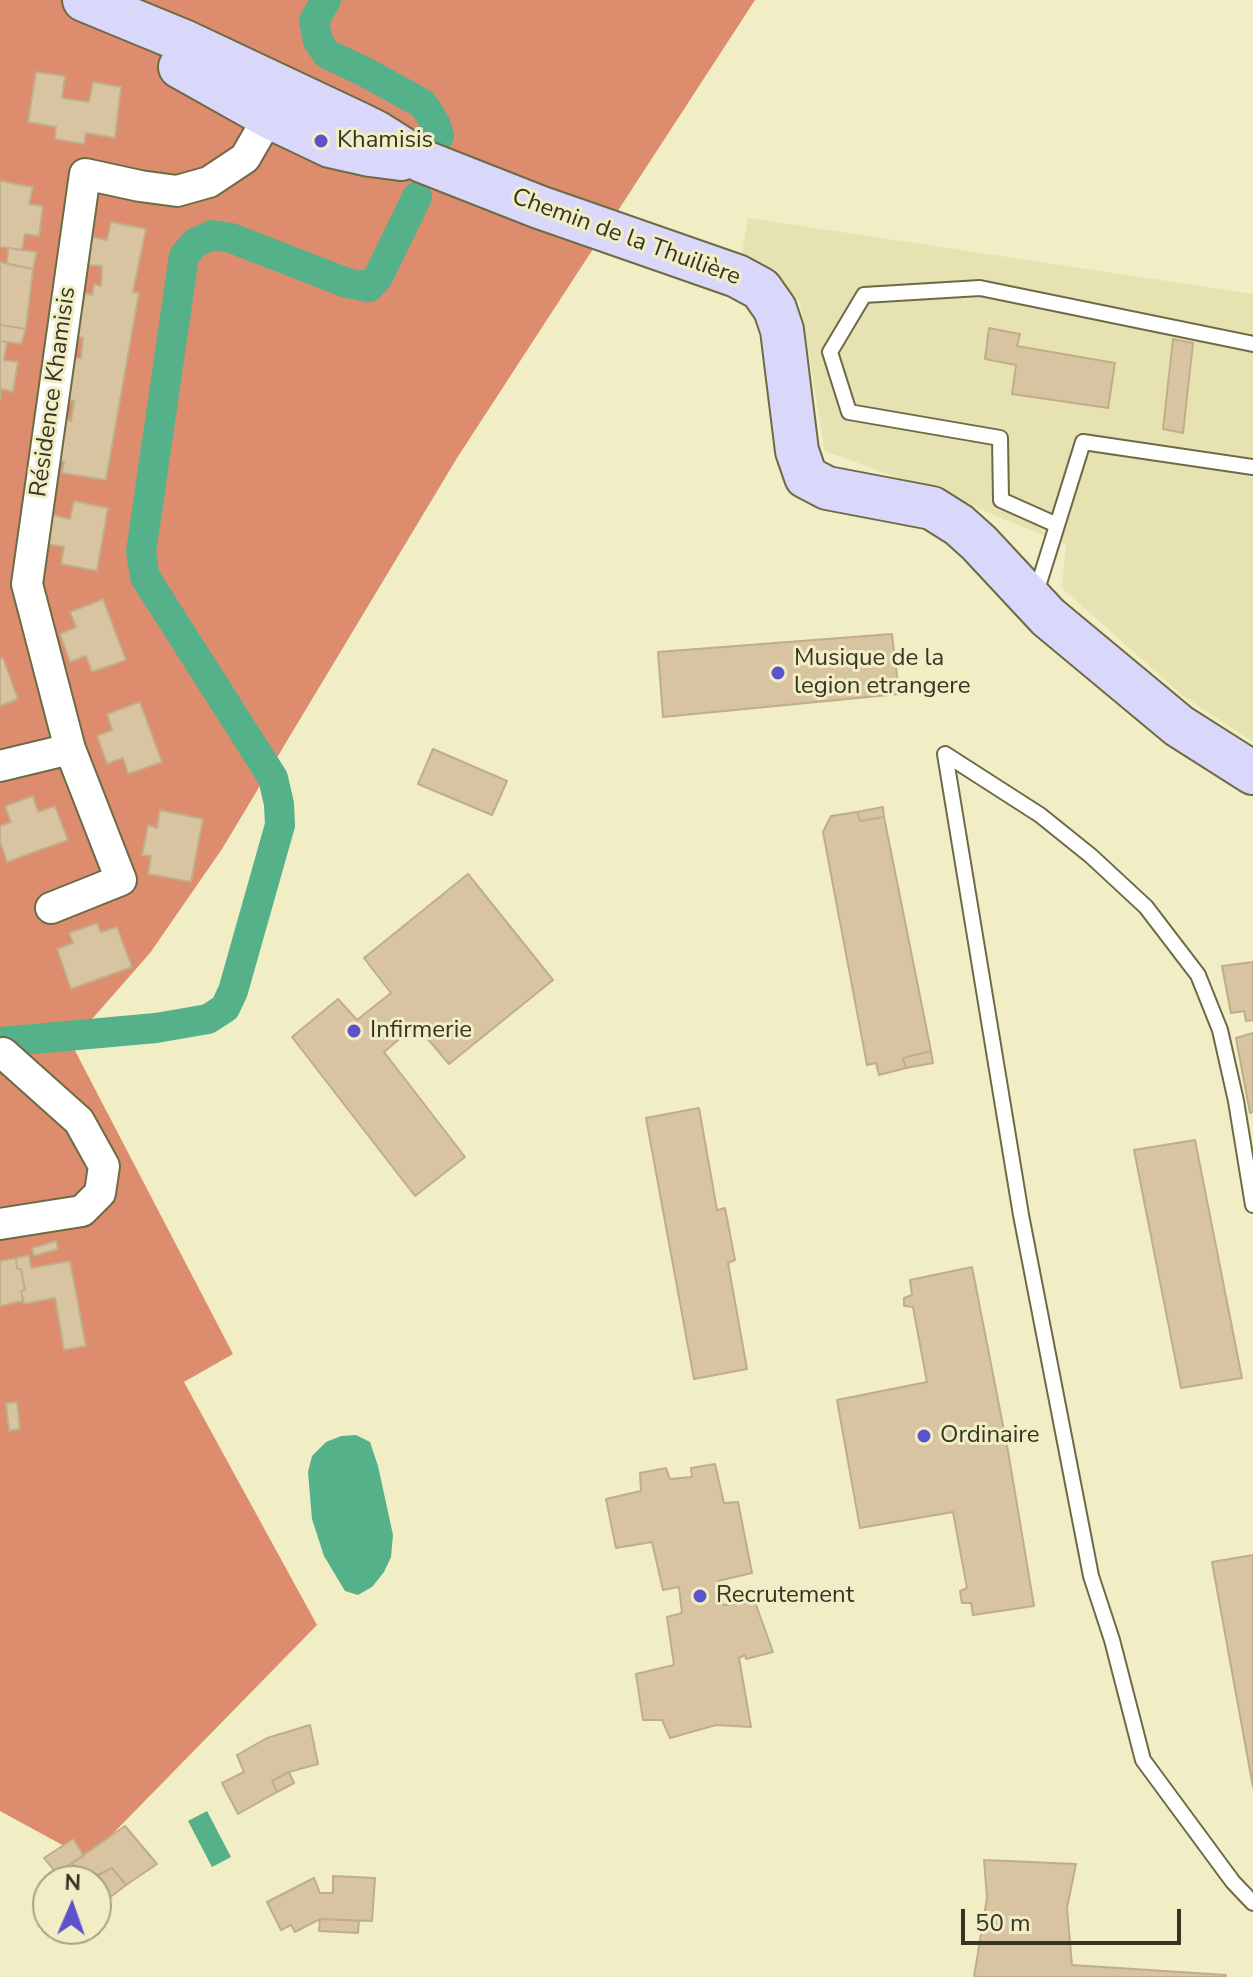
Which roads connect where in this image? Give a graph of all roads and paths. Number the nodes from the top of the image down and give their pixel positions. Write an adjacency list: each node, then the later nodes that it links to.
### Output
1 (85, 0): 2 (street, Chemin de la Thuilière)
2 (273, 100): 3 (street, Chemin de la Thuilière); 3 (street, Chemin de la Thuilière); 8 (street, Résidence Khamisis)
3 (422, 161): 7 (street, Chemin de la Thuilière)
4 (1253, 344): 6 (lane)
5 (1253, 467): 6 (lane)
6 (1057, 525): 7 (lane)
7 (1033, 601): 10 (street, Chemin de la Thuilière)
8 (70, 749): 9 (street); 11 (street)
9 (0, 766)
10 (1253, 773)
11 (51, 908)
12 (3, 1053): 14 (street)
13 (1253, 1205): 15 (lane)
14 (0, 1224)
15 (1253, 1903)

